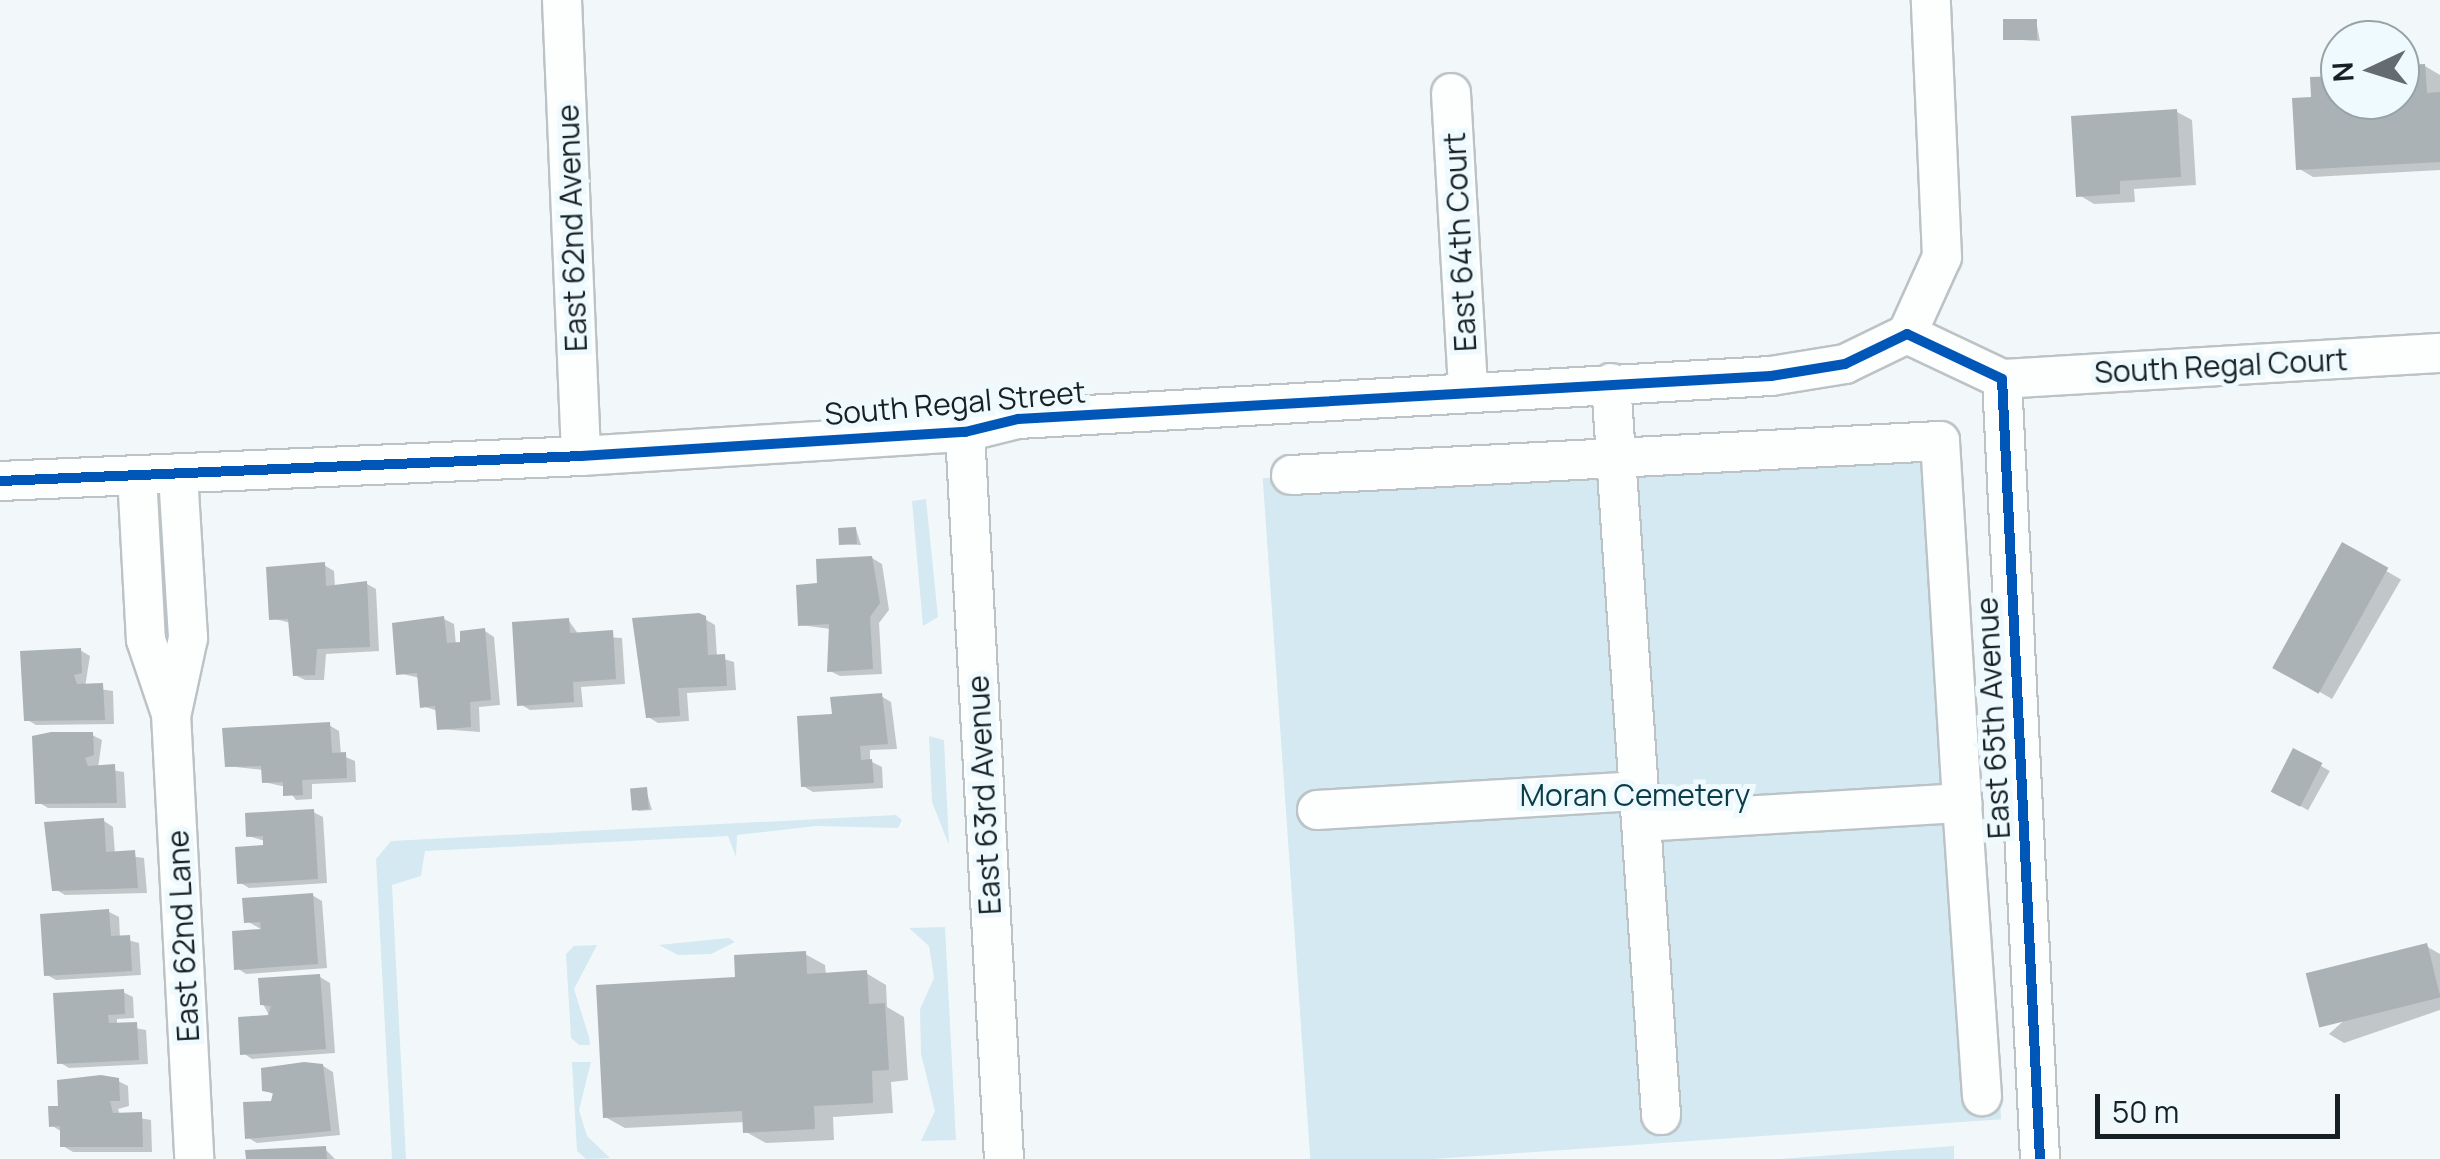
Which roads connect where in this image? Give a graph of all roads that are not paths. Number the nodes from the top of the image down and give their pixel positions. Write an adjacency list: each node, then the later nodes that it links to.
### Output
1 (562, 0): 10 (street, East 62nd Avenue)
2 (1932, 0): 4 (street)
3 (1451, 93): 8 (street, East 64th Court)
4 (1907, 334): 6 (street); 7 (street, South Regal Street)
5 (2440, 353): 6 (street, South Regal Court)
6 (2002, 379): 24 (street, East 65th Avenue)
7 (1611, 384): 8 (street, South Regal Street); 11 (street)
8 (1468, 390): 9 (street, South Regal Street)
9 (965, 432): 10 (street, South Regal Street); 23 (street, East 63rd Avenue)
10 (581, 456): 12 (street, South Regal Street)
11 (1616, 458): 14 (street); 17 (street); 18 (street)
12 (178, 472): 13 (street, South Regal Street); 16 (street, East 62nd Lane)
13 (137, 475): 15 (street, South Regal Street); 16 (street, East 62nd Lane)
14 (1291, 475)
15 (0, 481)
16 (171, 714): 22 (street, East 62nd Lane)
17 (1962, 802): 18 (street); 20 (street)
18 (1640, 806): 19 (street); 21 (street)
19 (1317, 810)
20 (1982, 1096)
21 (1661, 1115)
22 (194, 1159)
23 (1004, 1159)
24 (2040, 1159)

